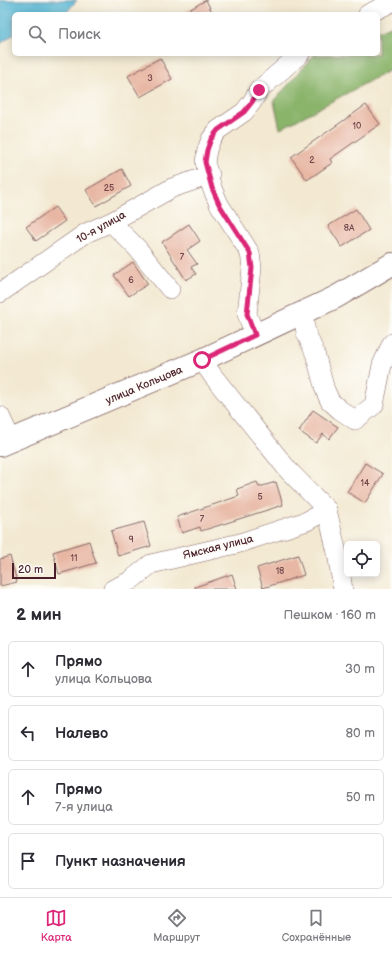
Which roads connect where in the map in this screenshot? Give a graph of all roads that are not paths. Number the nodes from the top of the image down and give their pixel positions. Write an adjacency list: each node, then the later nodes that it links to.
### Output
1 (392, 2): 2 (street)
2 (372, 12)
3 (298, 56): 4 (street)
4 (210, 175): 5 (street, 10-я улица); 10 (street)
5 (111, 222): 7 (street); 8 (street, 10-я улица)
6 (392, 264): 9 (main road, улица Кольцова)
7 (170, 288)
8 (0, 293)
9 (303, 313): 10 (main road, улица Кольцова); 11 (street)
10 (255, 335): 12 (main road, улица Кольцова)
11 (392, 343)
12 (202, 360): 14 (main road, улица Кольцова); 15 (street)
13 (0, 416): 14 (street)
14 (6, 442)
15 (327, 510): 16 (street, Ямская улица); 17 (street)
16 (113, 589)
17 (343, 589)

